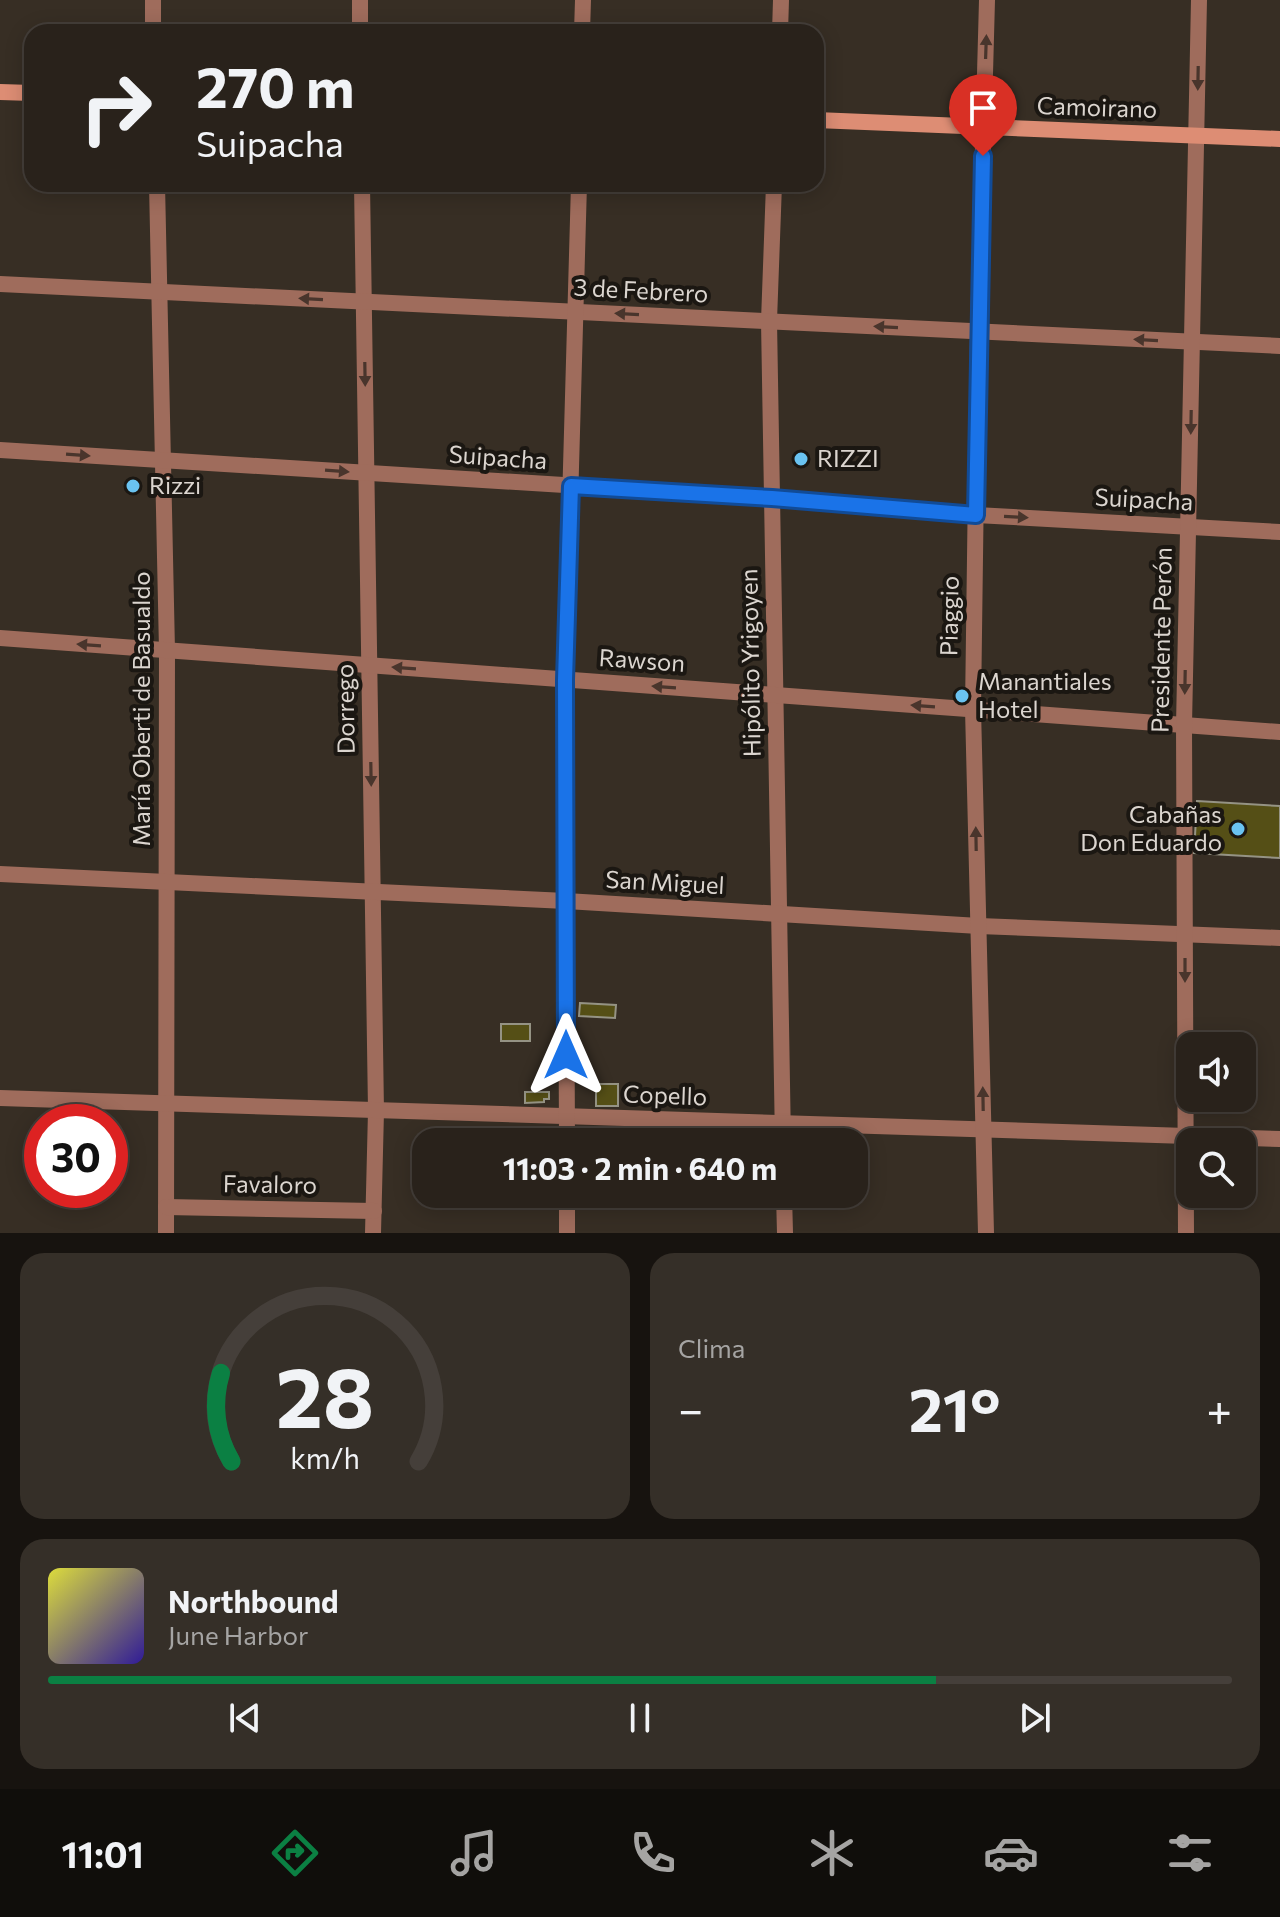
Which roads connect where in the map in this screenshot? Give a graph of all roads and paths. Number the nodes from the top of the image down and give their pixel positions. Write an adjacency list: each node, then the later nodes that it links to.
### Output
1 (153, 0): 7 (street)
2 (360, 0): 8 (street)
3 (583, 0): 9 (street)
4 (781, 0): 10 (street)
5 (987, 0): 14 (street, Piaggio, one-way to 5)
6 (1199, 0): 15 (street, Presidente Perón, one-way to 15)
7 (153, 24)
8 (360, 24)
9 (582, 24)
10 (780, 24)
11 (0, 92): 12 (street)
12 (24, 93)
13 (824, 120): 14 (street, Camoirano)
14 (984, 127): 15 (street, Camoirano); 26 (street, Piaggio)
15 (1197, 136): 16 (street, Camoirano); 27 (street, Presidente Perón)
16 (1280, 139)
17 (157, 192): 22 (street, María Oberti de Basualdo)
18 (362, 192): 23 (street, Dorrego)
19 (579, 192): 24 (street)
20 (774, 192): 25 (street, Hipólito Yrigoyen)
21 (0, 284): 22 (street, 3 de Febrero)
22 (159, 292): 23 (street, 3 de Febrero, one-way to 22); 30 (street, María Oberti de Basualdo)
23 (364, 302): 24 (street, 3 de Febrero); 31 (street, Dorrego, one-way to 31)
24 (577, 312): 25 (street, 3 de Febrero, one-way to 24); 32 (street)
25 (769, 321): 26 (street, 3 de Febrero, one-way to 25); 33 (street, Hipólito Yrigoyen)
26 (978, 331): 27 (street, 3 de Febrero, one-way to 26); 34 (street, Piaggio)
27 (1193, 342): 28 (street, 3 de Febrero); 35 (street, Presidente Perón, one-way to 35)
28 (1280, 346)
29 (0, 450): 30 (street, Suipacha, one-way to 30)
30 (163, 460): 31 (street, Suipacha, one-way to 31); 38 (street, María Oberti de Basualdo)
31 (367, 473): 32 (street, Suipacha); 39 (street, Dorrego)
32 (571, 486): 33 (street, Suipacha); 40 (street)
33 (772, 498): 34 (street, Suipacha); 41 (street, Hipólito Yrigoyen)
34 (976, 515): 35 (street, Suipacha, one-way to 35); 42 (street, Piaggio)
35 (1188, 527): 36 (street, Suipacha); 43 (street, Presidente Perón, one-way to 43)
36 (1280, 532)
37 (0, 638): 38 (street, Rawson, one-way to 37)
38 (167, 650): 39 (street, Rawson); 46 (street, María Oberti de Basualdo)
39 (369, 665): 40 (street, Rawson, one-way to 39); 47 (street, Dorrego, one-way to 47)
40 (565, 680): 41 (street, Rawson, one-way to 40); 48 (street)
41 (775, 695): 42 (street, Rawson, one-way to 41); 49 (street, Hipólito Yrigoyen)
42 (973, 709): 43 (street, Rawson); 50 (street, Piaggio, one-way to 42)
43 (1184, 725): 44 (street, Rawson); 51 (street, Presidente Perón)
44 (1280, 732)
45 (0, 874): 46 (street, San Miguel)
46 (167, 882): 47 (street, San Miguel); 54 (street, María Oberti de Basualdo)
47 (373, 892): 48 (street, San Miguel); 55 (street, Dorrego)
48 (566, 901): 49 (street, San Miguel); 56 (street)
49 (779, 914): 50 (street, San Miguel); 57 (street, Hipólito Yrigoyen)
50 (979, 926): 51 (street, San Miguel); 61 (street, Piaggio, one-way to 50)
51 (1185, 934): 52 (street, San Miguel); 60 (street, Presidente Perón, one-way to 60)
52 (1280, 938)
53 (0, 1098): 54 (street, Copello)
54 (166, 1103): 55 (street, Copello); 65 (street, María Oberti de Basualdo)
55 (376, 1111): 56 (street, Copello); 69 (street, Dorrego)
56 (567, 1117): 57 (street, Copello); 58 (street)
57 (783, 1123): 59 (street, Hipólito Yrigoyen); 61 (street, Copello)
58 (567, 1128)
59 (783, 1128)
60 (1186, 1128)
61 (983, 1129): 62 (street, Copello); 74 (street, Piaggio)
62 (1176, 1135)
63 (1256, 1138): 64 (street, Copello)
64 (1280, 1139)
65 (166, 1207): 69 (street, Favaloro); 70 (street, María Oberti de Basualdo)
66 (567, 1208): 72 (street)
67 (784, 1208): 73 (street)
68 (1186, 1208): 75 (street, Presidente Perón)
69 (374, 1211): 71 (street, Dorrego)
70 (166, 1233)
71 (373, 1233)
72 (567, 1233)
73 (785, 1233)
74 (986, 1233)
75 (1186, 1233)

